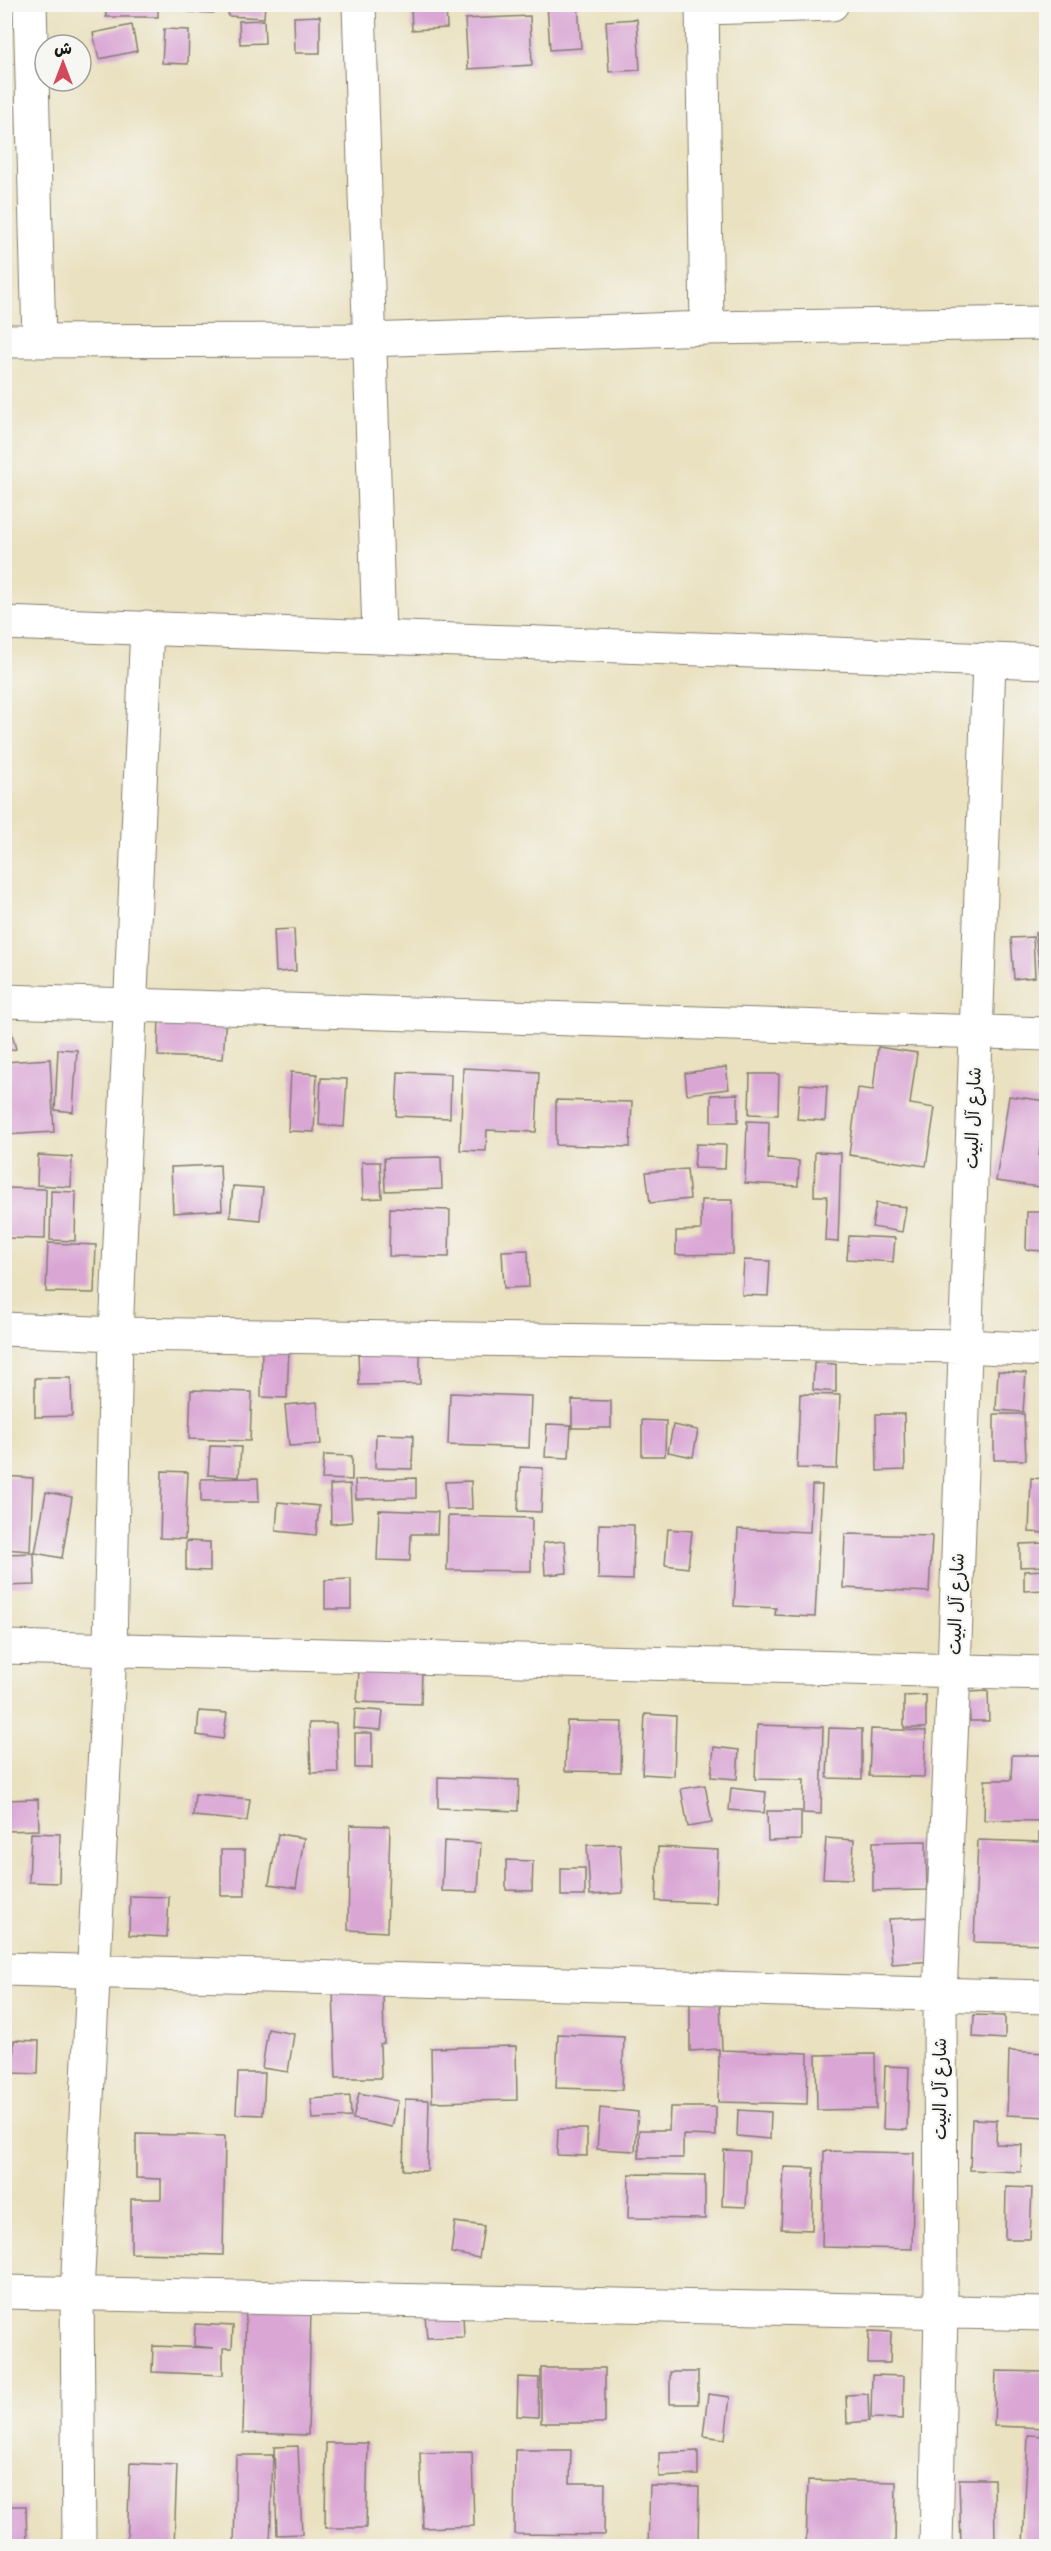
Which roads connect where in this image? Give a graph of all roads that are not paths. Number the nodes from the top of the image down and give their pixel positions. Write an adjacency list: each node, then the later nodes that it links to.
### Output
1 (359, 4): 8 (street)
2 (832, 4): 3 (street)
3 (703, 6): 6 (street)
4 (21, 9): 7 (street)
5 (1047, 323): 6 (street)
6 (707, 328): 8 (street)
7 (39, 340): 8 (street); 9 (street)
8 (368, 340): 12 (street)
9 (4, 341)
10 (4, 623): 11 (street)
11 (147, 627): 12 (street); 16 (street)
12 (379, 636): 13 (street)
13 (989, 661): 14 (street); 17 (street, شارع آل البيت)
14 (1047, 662)
15 (4, 1001): 16 (street)
16 (129, 1004): 17 (street); 20 (street)
17 (976, 1032): 18 (street); 21 (street, شارع آل البيت)
18 (1047, 1034)
19 (4, 1329): 20 (street)
20 (116, 1334): 21 (street); 24 (street)
21 (963, 1346): 22 (street); 25 (street, شارع آل البيت)
22 (1047, 1350)
23 (4, 1647): 24 (street)
24 (110, 1650): 25 (street); 28 (street)
25 (954, 1671): 26 (street); 29 (street, شارع آل البيت)
26 (1047, 1673)
27 (4, 1969): 28 (street)
28 (94, 1971): 29 (street); 32 (street)
29 (940, 1995): 30 (street); 33 (street, شارع آل البيت)
30 (1047, 1997)
31 (4, 2292): 32 (street)
32 (77, 2293): 33 (street); 35 (street)
33 (941, 2311): 34 (street); 36 (street, شارع آل البيت)
34 (1047, 2314)
35 (79, 2547)
36 (936, 2547)

